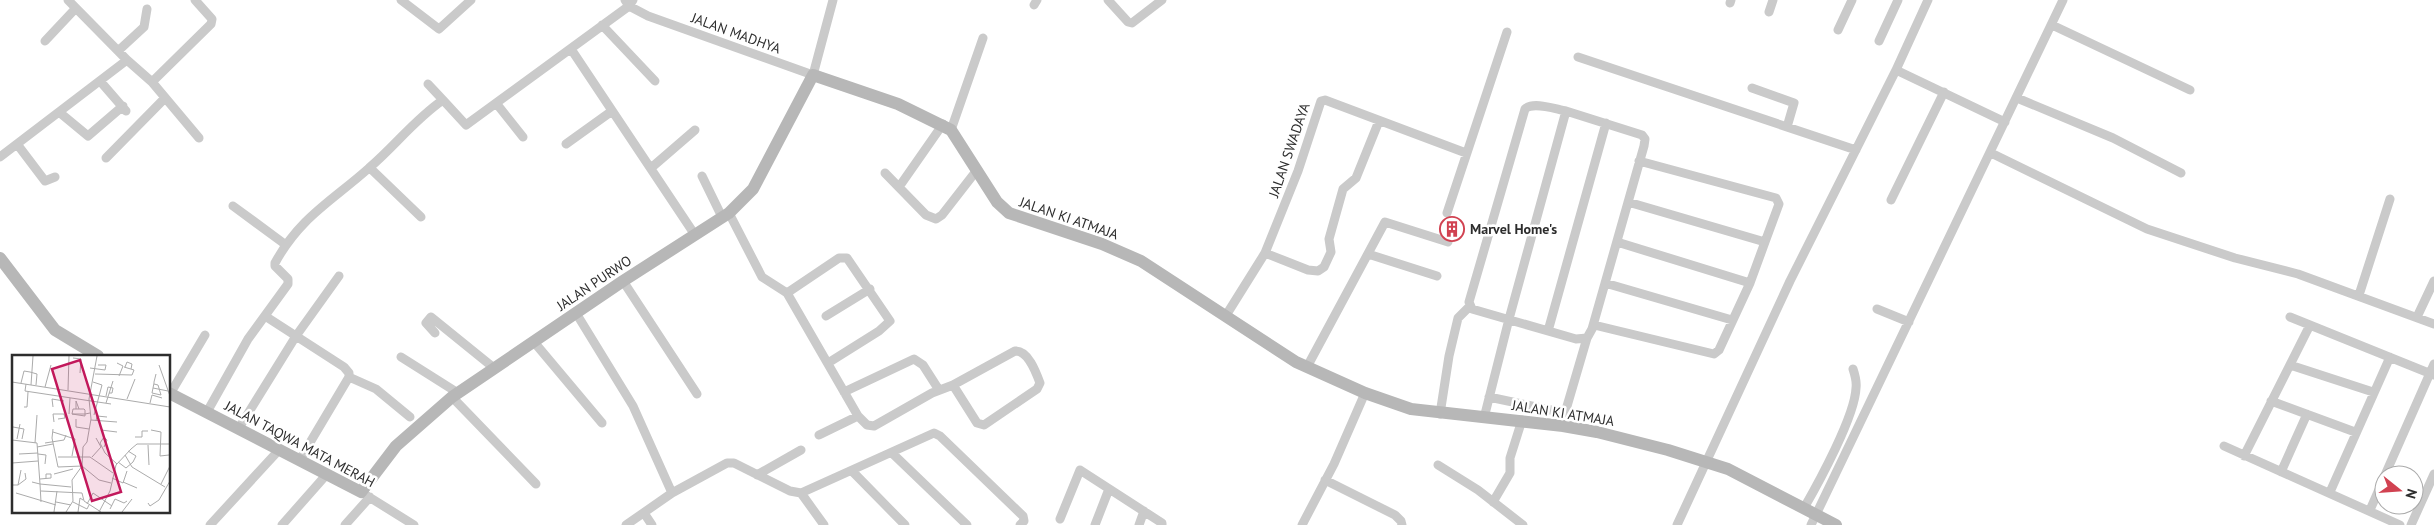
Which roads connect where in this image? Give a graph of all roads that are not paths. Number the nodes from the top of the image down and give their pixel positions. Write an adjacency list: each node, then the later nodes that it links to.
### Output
1 (196, 0): 31 (street)
2 (401, 0): 3 (street)
3 (471, 0)
4 (833, 0): 28 (street)
5 (1108, 0): 6 (street)
6 (1162, 0)
7 (1773, 0): 15 (street)
8 (1852, 0): 18 (street)
9 (1898, 0): 22 (street)
10 (1928, 0): 27 (street)
11 (2064, 0): 17 (street)
12 (629, 2): 16 (street); 28 (street, JALAN MADHYA)
13 (72, 3): 21 (street); 24 (street)
14 (147, 9): 24 (street)
15 (1770, 12)
16 (602, 25): 23 (street); 30 (street)
17 (2052, 25): 34 (street); 37 (street)
18 (1838, 30)
19 (1508, 32): 54 (street)
20 (983, 38): 46 (street)
21 (45, 41)
22 (1878, 41)
23 (571, 49): 39 (street); 40 (street)
24 (118, 51): 26 (street)
25 (1578, 57): 47 (street)
26 (127, 60): 29 (street); 31 (street)
27 (1896, 70): 35 (street); 53 (street)
28 (813, 75): 46 (street); 72 (street, JALAN PURWO)
29 (100, 81): 41 (street); 41 (street)
30 (654, 81)
31 (152, 82): 36 (street)
32 (428, 84): 38 (street)
33 (1752, 88): 47 (street)
34 (2190, 90)
35 (1944, 92): 44 (street); 68 (street)
36 (165, 98): 50 (street); 57 (street)
37 (2017, 98): 44 (street); 63 (street)
38 (443, 100): 39 (street); 59 (street)
39 (496, 102): 49 (street)
40 (612, 111): 52 (street); 60 (street)
41 (59, 112): 51 (street)
42 (1566, 112): 45 (street); 91 (street); 99 (street)
43 (1379, 121): 54 (street, JALAN SWADAYA); 79 (street); 79 (street, JALAN SWADAYA)
44 (2002, 121): 55 (street)
45 (1606, 124): 58 (street); 105 (street)
46 (947, 127): 61 (street, JALAN KI ATMAJA); 66 (street)
47 (1787, 127): 53 (street)
48 (695, 130): 60 (street)
49 (524, 136)
50 (199, 138)
51 (17, 144): 56 (street); 65 (street)
52 (566, 144)
53 (1856, 150): 150 (street)
54 (1466, 153): 71 (street)
55 (1990, 153): 90 (street); 101 (street)
56 (0, 157)
57 (106, 158)
58 (1639, 161): 69 (street); 77 (street)
59 (370, 168): 73 (street); 78 (street)
60 (651, 168): 74 (street)
61 (977, 170): 66 (street); 96 (street, JALAN KI ATMAJA)
62 (886, 173): 66 (street)
63 (2181, 173)
64 (702, 176): 72 (street)
65 (56, 177)
66 (900, 187)
67 (2390, 199): 90 (street)
68 (1891, 200)
69 (1628, 202): 76 (street); 77 (street)
70 (233, 206): 78 (street)
71 (1447, 213)
72 (726, 215): 74 (street, JALAN PURWO); 89 (street)
73 (421, 217)
74 (695, 234): 84 (street, JALAN PURWO)
75 (1448, 242): 80 (street)
76 (1617, 242): 86 (street); 87 (street)
77 (1765, 242): 87 (street)
78 (286, 244): 94 (street)
79 (1265, 253): 96 (street, JALAN SWADAYA)
80 (1368, 254): 83 (street); 118 (street)
81 (2, 265): 111 (street)
82 (339, 276): 108 (street)
83 (1437, 276)
84 (623, 281): 93 (street, JALAN PURWO); 129 (street)
85 (2434, 281): 98 (street)
86 (1606, 283): 100 (street); 103 (street)
87 (1750, 283): 100 (street)
88 (870, 289): 89 (street); 95 (street); 114 (street)
89 (787, 293): 114 (street)
90 (2359, 295): 98 (street)
91 (1470, 306): 99 (street); 134 (street)
92 (1877, 309): 101 (street)
93 (576, 313): 110 (street, JALAN PURWO); 162 (street)
94 (265, 316): 108 (street); 133 (street)
95 (826, 316)
96 (1225, 317): 118 (street, JALAN KI ATMAJA)
97 (2290, 317): 104 (street)
98 (2417, 317): 102 (street)
99 (1509, 319): 105 (street); 131 (street)
100 (1732, 320): 103 (street)
101 (1907, 321): 170 (street)
102 (2434, 324)
103 (1594, 325): 109 (street)
104 (2310, 325): 113 (street); 116 (street)
105 (1548, 331): 109 (street)
106 (435, 333): 117 (street)
107 (205, 335): 124 (street)
108 (296, 336): 121 (street); 141 (street)
109 (1587, 338): 131 (street)
110 (534, 342): 117 (street, JALAN PURWO); 140 (street)
111 (96, 355)
112 (401, 357): 130 (street)
113 (2390, 357): 120 (street); 126 (street)
114 (828, 363): 125 (street)
115 (2434, 364): 120 (street)
116 (2290, 365): 126 (street); 132 (street)
117 (494, 368): 130 (street, JALAN PURWO)
118 (1307, 368): 127 (street, JALAN KI ATMAJA)
119 (1853, 369): 170 (street)
120 (2432, 374): 152 (street)
121 (349, 377): 137 (street); 149 (street)
122 (953, 385): 122 (street); 123 (street)
123 (939, 390): 125 (street); 136 (street)
124 (170, 391)
125 (844, 392): 136 (street)
126 (2373, 392): 142 (street)
127 (1365, 393): 134 (street, JALAN KI ATMAJA); 158 (street)
128 (170, 394): 133 (street, JALAN TAQWA MATA MERAH)
129 (697, 394)
130 (455, 395): 159 (street); 164 (street, JALAN PURWO)
131 (1489, 397): 138 (street)
132 (2271, 401): 135 (street); 148 (street)
133 (207, 412): 141 (street, JALAN TAQWA MATA MERAH)
134 (1440, 414): 138 (street, JALAN KI ATMAJA)
135 (2307, 414): 142 (street); 154 (street)
136 (858, 416): 143 (street)
137 (410, 417)
138 (1484, 418): 139 (street, JALAN KI ATMAJA)
139 (1522, 420): 150 (street, JALAN KI ATMAJA); 166 (street)
140 (602, 423)
141 (239, 428): 145 (street, JALAN TAQWA MATA MERAH)
142 (2355, 432): 161 (street)
143 (818, 435)
144 (2224, 446): 148 (street)
145 (279, 450): 149 (street, JALAN TAQWA MATA MERAH); 172 (street)
146 (801, 450): 157 (street)
147 (892, 453): 153 (street); 180 (street); 181 (street)
148 (2244, 456): 154 (street)
149 (299, 461): 155 (street, JALAN TAQWA MATA MERAH)
150 (1708, 461): 170 (street, JALAN KI ATMAJA); 188 (street)
151 (1438, 465): 166 (street)
152 (2390, 465)
153 (852, 471): 163 (street); 179 (street)
154 (2281, 472): 161 (street)
155 (327, 474): 164 (street, JALAN TAQWA MATA MERAH); 173 (street)
156 (2434, 474): 191 (street)
157 (757, 475): 162 (street); 163 (street)
158 (1326, 480): 185 (street); 186 (street)
159 (536, 484)
160 (1110, 489): 168 (street); 171 (street); 182 (street)
161 (2330, 492): 167 (street)
162 (672, 493): 169 (street)
163 (801, 493): 178 (street)
164 (366, 494): 174 (street); 175 (street, JALAN TAQWA MATA MERAH)
165 (2374, 501): 167 (street)
166 (1493, 502): 187 (street)
167 (2370, 510): 190 (street)
168 (1144, 511): 183 (street); 184 (street)
169 (644, 513): 176 (street); 177 (street)
170 (1811, 514): 189 (street, JALAN KI ATMAJA)
171 (1060, 519)
172 (210, 525)
173 (282, 525)
174 (345, 525)
175 (414, 525)
176 (626, 525)
177 (652, 525)
178 (824, 525)
179 (905, 525)
180 (967, 525)
181 (1020, 525)
182 (1095, 525)
183 (1139, 525)
184 (1162, 525)
185 (1302, 525)
186 (1402, 525)
187 (1523, 525)
188 (1677, 525)
189 (1836, 525)
190 (2400, 525)
191 (2411, 525)

